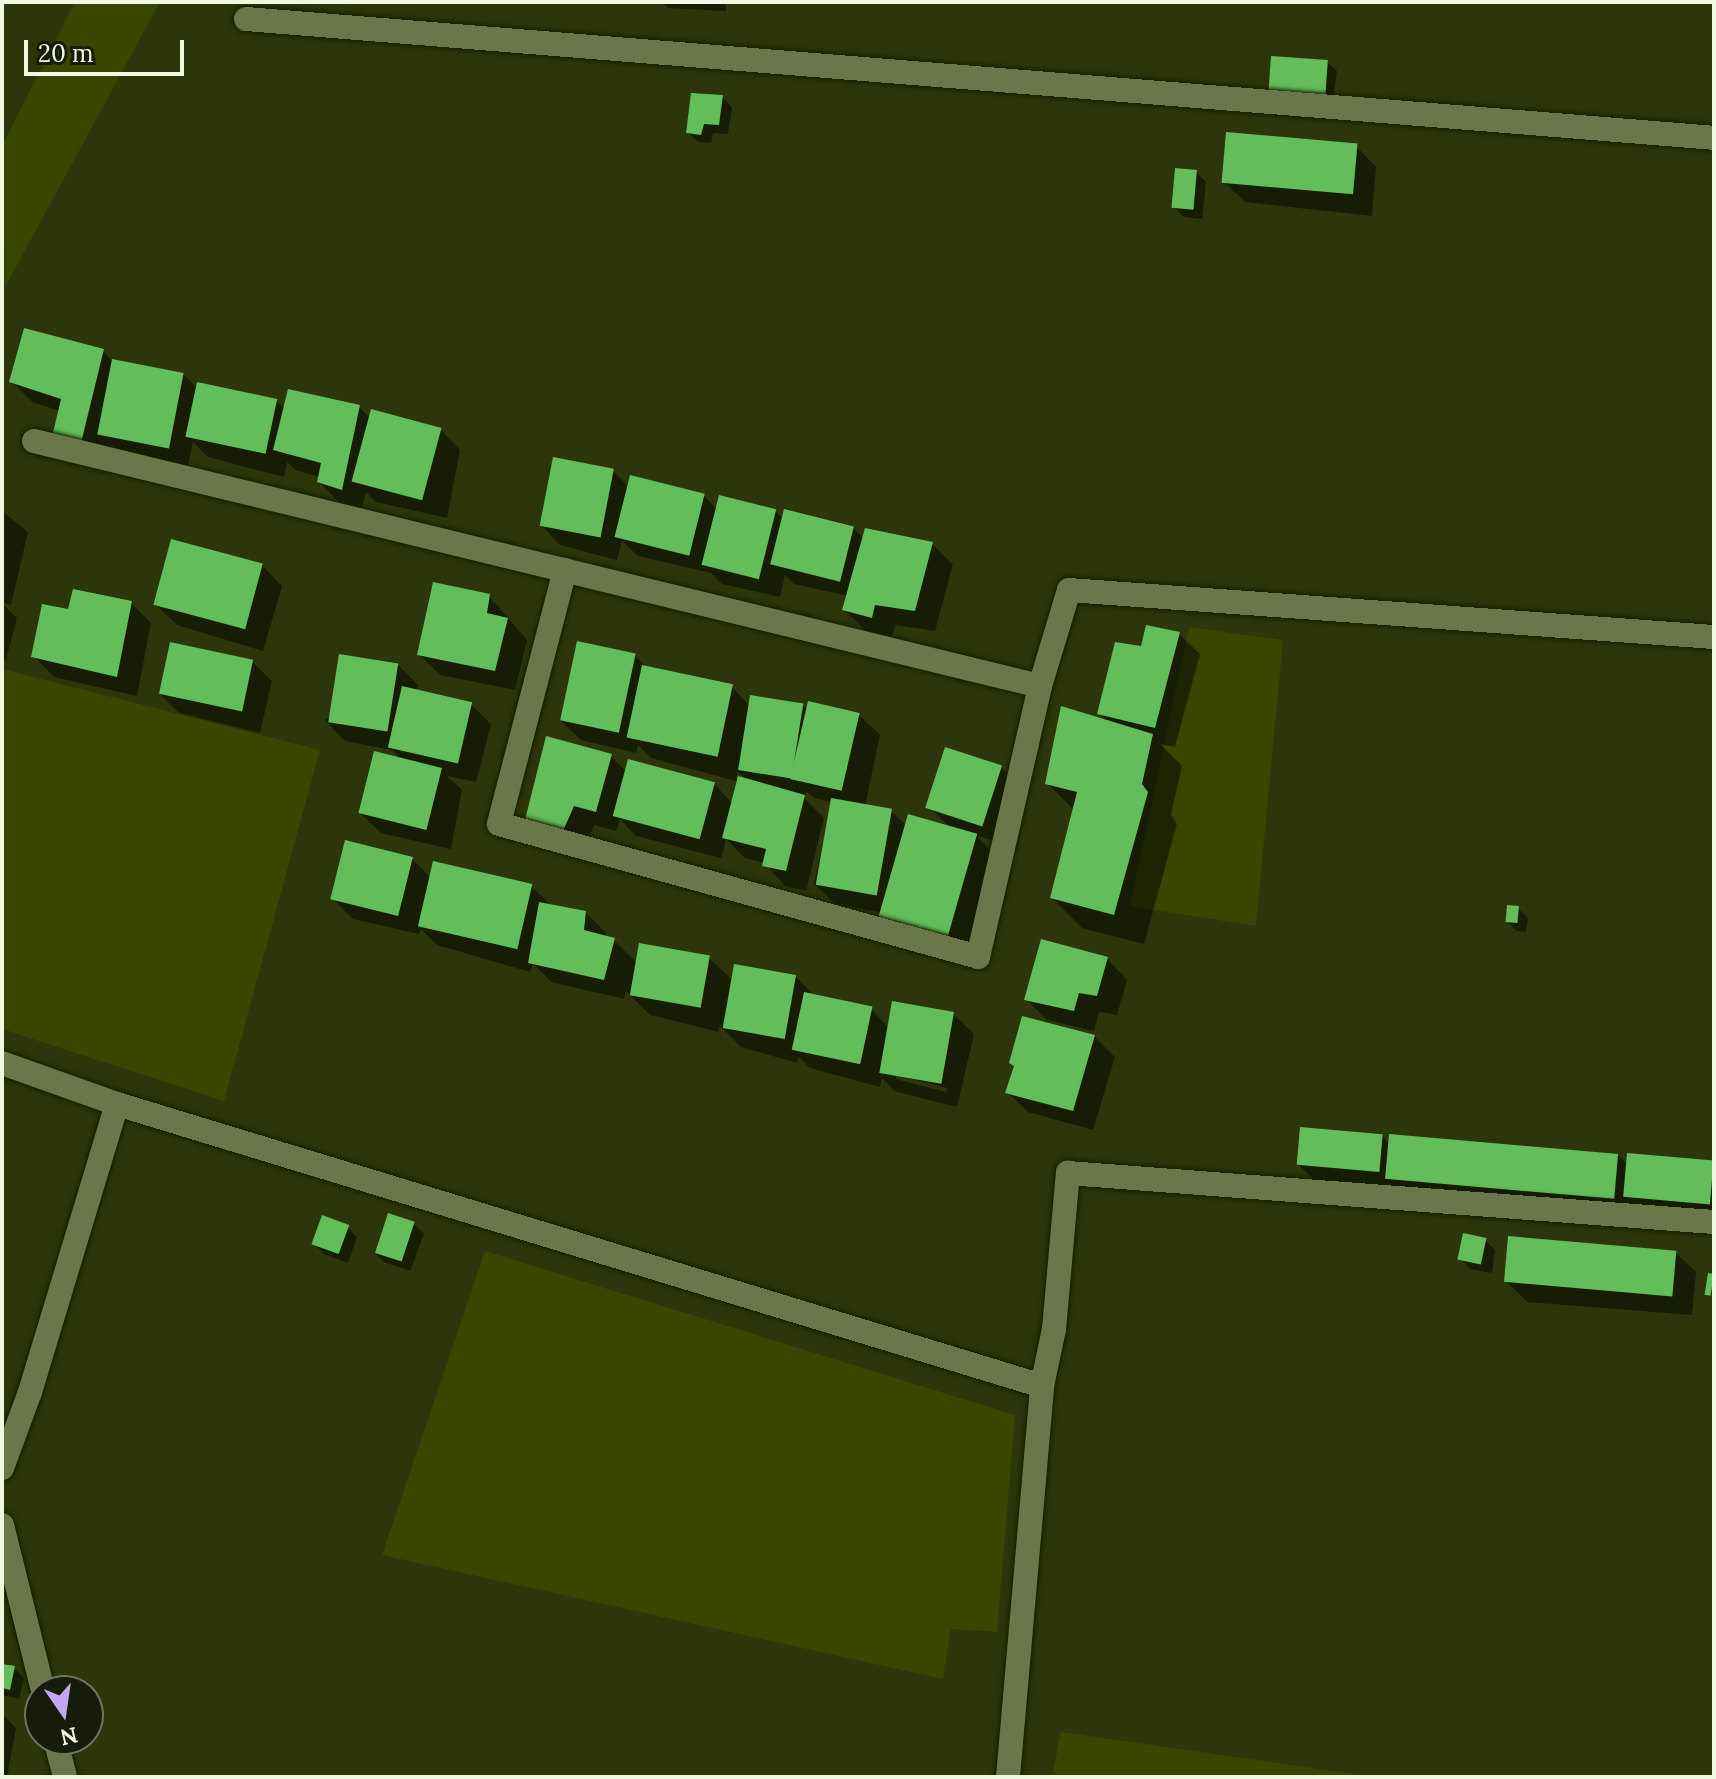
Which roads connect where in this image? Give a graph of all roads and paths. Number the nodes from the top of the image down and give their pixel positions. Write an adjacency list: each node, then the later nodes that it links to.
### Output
1 (246, 19): 2 (street)
2 (1714, 138)
3 (34, 441): 4 (street)
4 (565, 570): 6 (street); 6 (street)
5 (1714, 637): 6 (street)
6 (1040, 686)
7 (2, 1063): 8 (street)
8 (117, 1104): 10 (street); 11 (street)
9 (1714, 1222): 10 (street)
10 (1042, 1386): 16 (street)
11 (2, 1468)
12 (2, 1525): 13 (street)
13 (39, 1675)
14 (59, 1755): 15 (street)
15 (65, 1777)
16 (1008, 1777)

